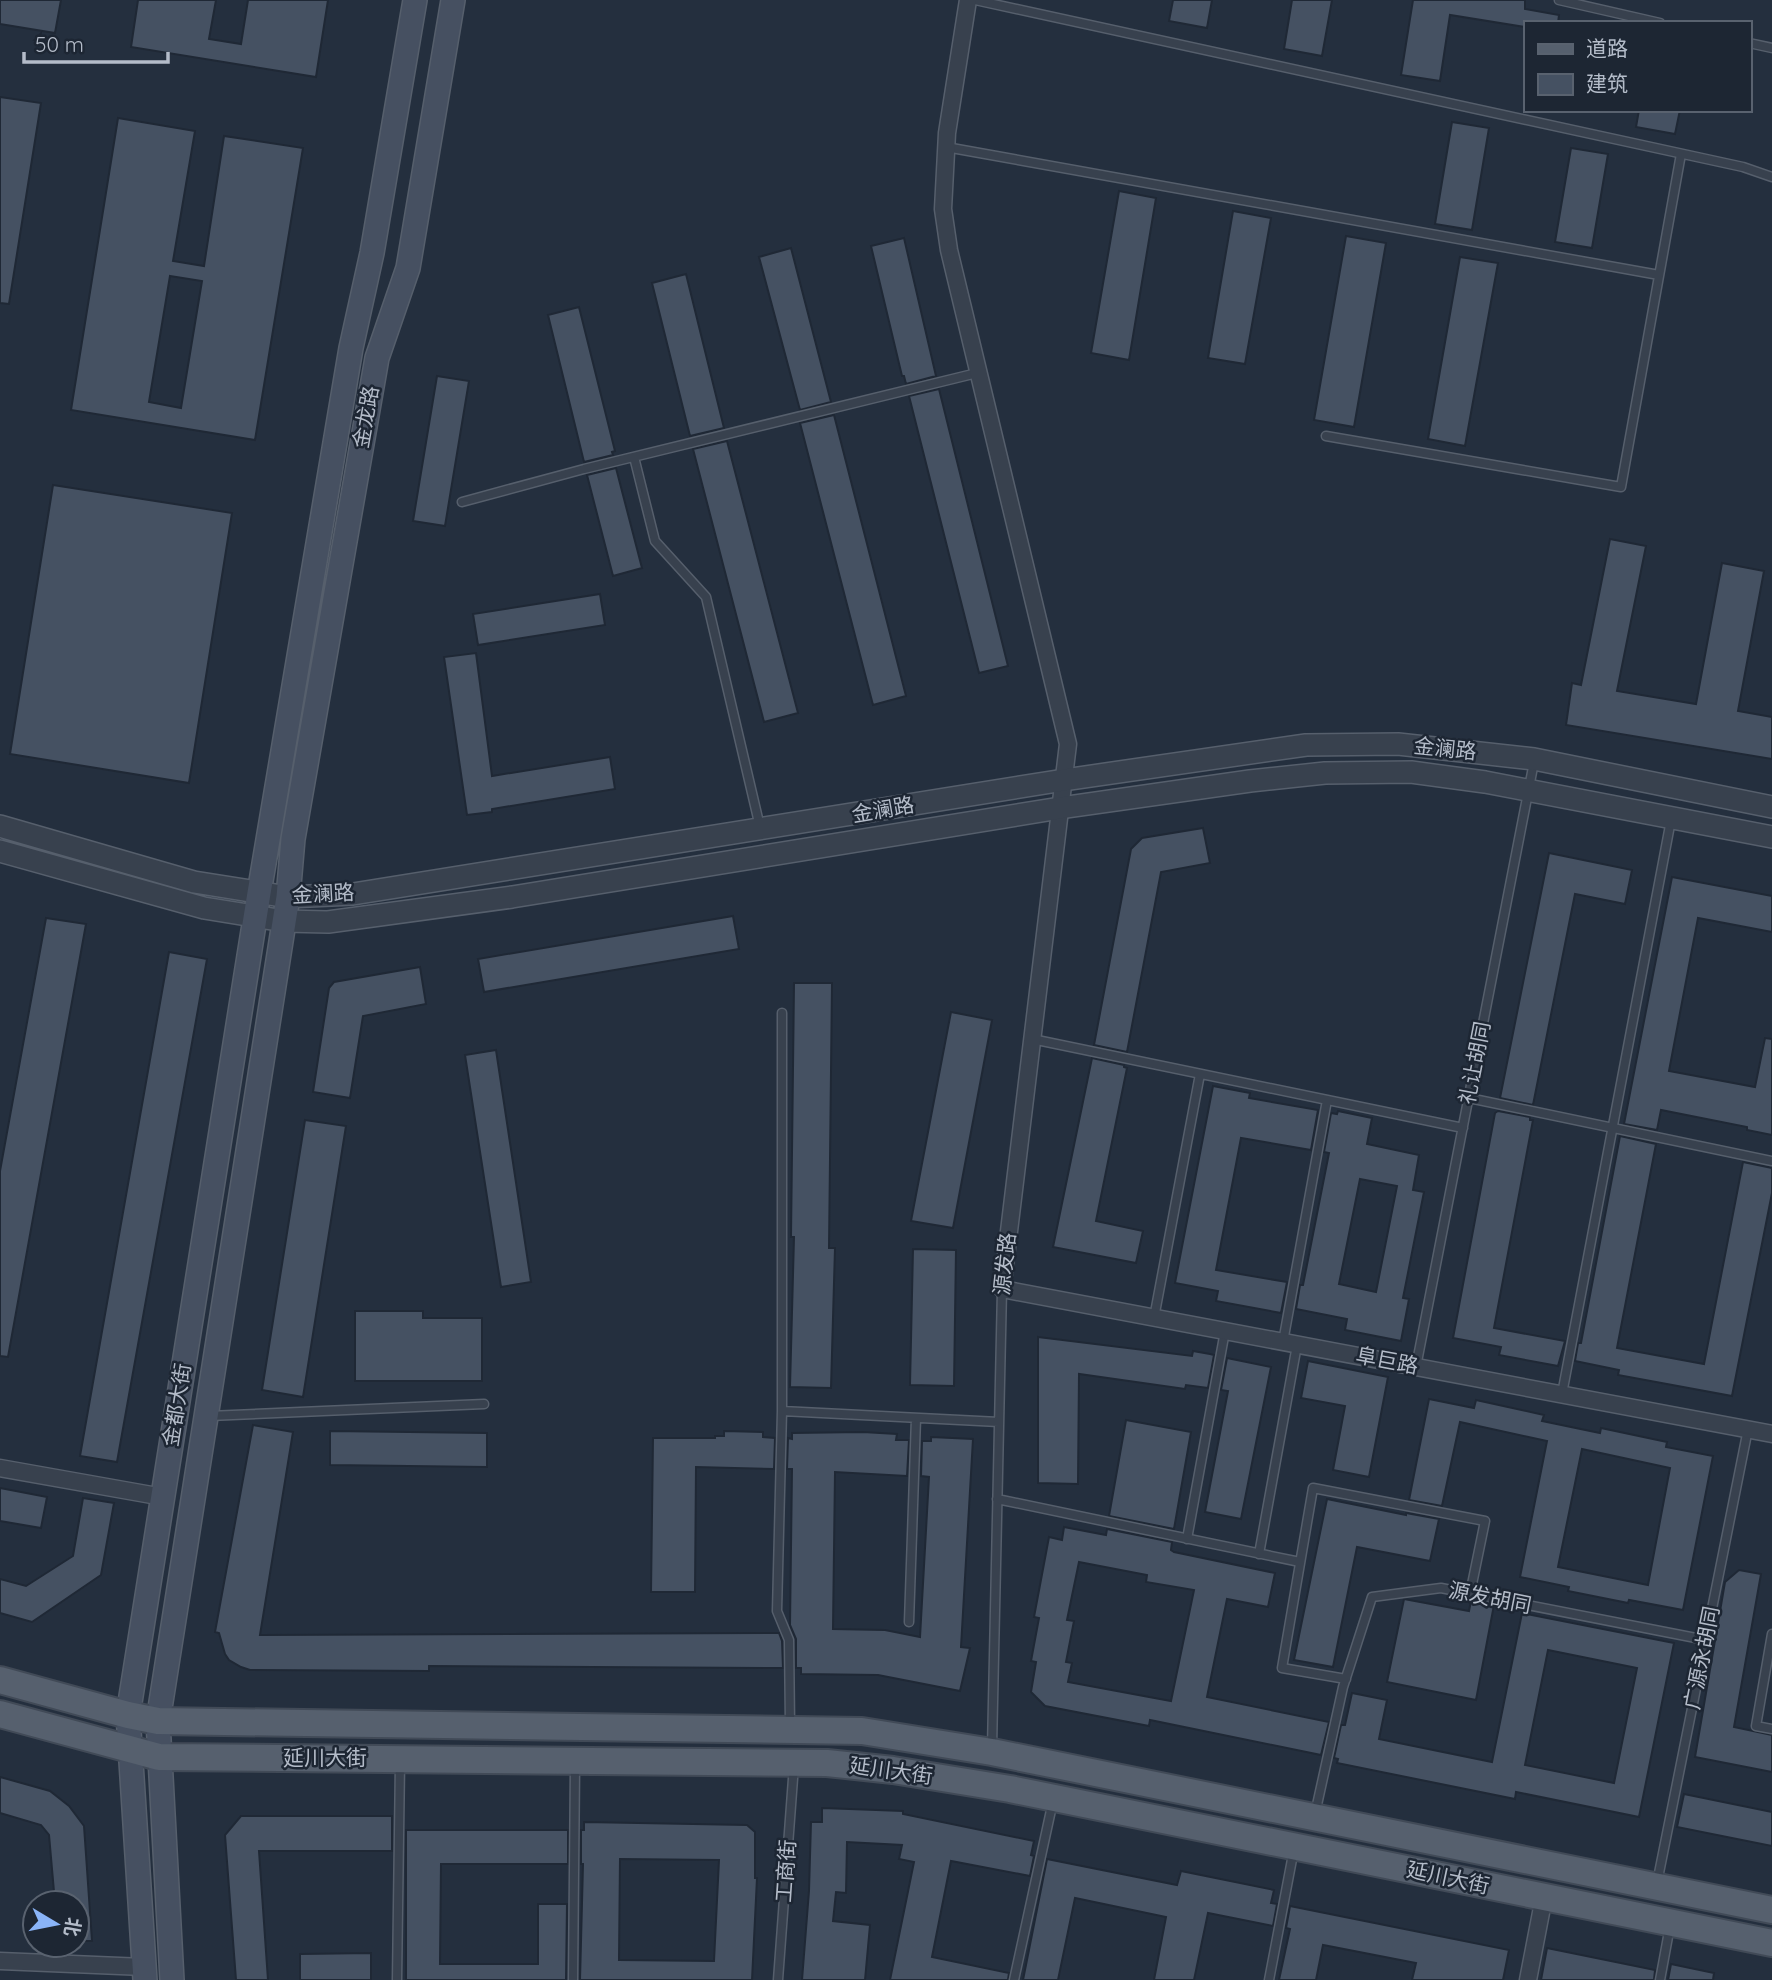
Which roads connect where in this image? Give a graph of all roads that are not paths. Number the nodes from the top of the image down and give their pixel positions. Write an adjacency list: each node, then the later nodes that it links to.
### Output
1 (415, 0): 25 (main road, 金龙路)
2 (453, 0): 25 (main road, 金龙路)
3 (968, 0): 9 (street, 源发路)
4 (975, 0): 10 (lane)
5 (1559, 0): 6 (lane)
6 (1651, 21)
7 (1751, 43): 8 (lane)
8 (1772, 48)
9 (946, 147): 12 (lane); 13 (street, 源发路)
10 (1681, 154): 11 (lane); 12 (lane)
11 (1772, 177)
12 (1659, 275): 14 (lane)
13 (977, 373): 15 (lane); 18 (street, 源发路)
14 (1326, 436)
15 (634, 457): 16 (lane); 24 (lane)
16 (462, 502)
17 (1534, 759): 18 (street, 金澜路); 19 (lane, 礼让胡同); 20 (street, 金澜路)
18 (1064, 780): 21 (street, 源发路); 24 (street, 金澜路)
19 (1528, 790): 21 (street, 金澜路); 22 (street, 金澜路); 34 (lane, 礼让胡同)
20 (1772, 807)
21 (1060, 808): 30 (street, 金澜路); 32 (street, 源发路)
22 (1672, 817): 26 (street, 金澜路); 37 (lane)
23 (0, 826): 29 (street, 金澜路)
24 (760, 830): 28 (street, 金澜路)
25 (282, 836): 28 (main road, 金都大街); 29 (main road, 金都大街)
26 (1772, 837)
27 (0, 851): 29 (street, 金澜路)
28 (288, 897): 29 (street, 金澜路); 30 (main road, 金都大街)
29 (257, 904): 30 (street, 金澜路); 53 (main road, 金都大街)
30 (284, 921): 47 (main road, 金都大街)
31 (782, 1013): 46 (lane)
32 (1032, 1039): 33 (lane); 39 (street, 源发路)
33 (1200, 1074): 35 (lane); 40 (lane)
34 (1469, 1098): 36 (lane, 礼让胡同); 37 (lane)
35 (1328, 1100): 36 (lane); 42 (lane)
36 (1463, 1128): 43 (lane, 礼让胡同)
37 (1612, 1128): 38 (lane); 44 (lane)
38 (1772, 1161)
39 (1002, 1289): 40 (street, 阜巨路); 49 (lane, 源发路)
40 (1154, 1318): 41 (street, 阜巨路)
41 (1225, 1331): 42 (street, 阜巨路); 55 (lane)
42 (1290, 1343): 43 (street, 阜巨路); 56 (lane)
43 (1416, 1367): 44 (street, 阜巨路)
44 (1562, 1394): 50 (street, 阜巨路)
45 (484, 1404): 47 (lane)
46 (782, 1411): 48 (lane); 68 (lane)
47 (206, 1416): 66 (main road, 金都大街)
48 (916, 1418): 49 (lane); 59 (lane)
49 (999, 1422): 54 (lane, 源发路)
50 (1748, 1429): 51 (street, 阜巨路); 61 (lane, 广源永胡同)
51 (1771, 1430)
52 (0, 1468): 53 (street)
53 (163, 1497): 65 (main road, 金都大街)
54 (997, 1499): 55 (lane); 70 (lane, 源发路)
55 (1187, 1539): 56 (lane)
56 (1259, 1554): 57 (lane)
57 (1300, 1562): 58 (lane); 62 (lane)
58 (1470, 1594): 61 (lane, 源发胡同); 62 (lane, 源发胡同)
59 (909, 1622)
60 (1772, 1634): 67 (lane)
61 (1706, 1640): 78 (lane, 广源永胡同)
62 (1346, 1679): 76 (lane, 源发胡同)
63 (0, 1680): 65 (main road, 延川大街)
64 (0, 1714): 69 (main road, 延川大街)
65 (128, 1715): 66 (main road, 延川大街); 69 (main road, 金都大街)
66 (158, 1721): 68 (main road, 延川大街); 71 (main road, 金都大街)
67 (1772, 1729)
68 (790, 1730): 70 (main road, 延川大街)
69 (130, 1750): 71 (main road, 延川大街); 84 (main road, 金都大街)
70 (992, 1752): 76 (main road, 延川大街)
71 (159, 1757): 72 (main road, 延川大街); 85 (main road, 金都大街)
72 (400, 1759): 73 (main road, 延川大街); 86 (lane)
73 (575, 1760): 74 (main road, 延川大街); 87 (lane)
74 (794, 1762): 75 (main road, 延川大街); 88 (lane, 工商街)
75 (1053, 1798): 77 (main road, 延川大街); 89 (lane)
76 (1315, 1817): 78 (main road, 延川大街)
77 (1294, 1847): 79 (main road, 延川大街); 90 (lane)
78 (1656, 1886): 80 (main road, 延川大街)
79 (1544, 1897): 81 (main road, 延川大街); 91 (street)
80 (1772, 1910)
81 (1671, 1923): 82 (main road, 延川大街); 92 (lane)
82 (1772, 1943)
83 (0, 1961): 84 (street)
84 (144, 1973)
85 (172, 1980)
86 (397, 1980)
87 (573, 1980)
88 (778, 1980)
89 (1014, 1980)
90 (1269, 1980)
91 (1528, 1980)
92 (1660, 1980)

